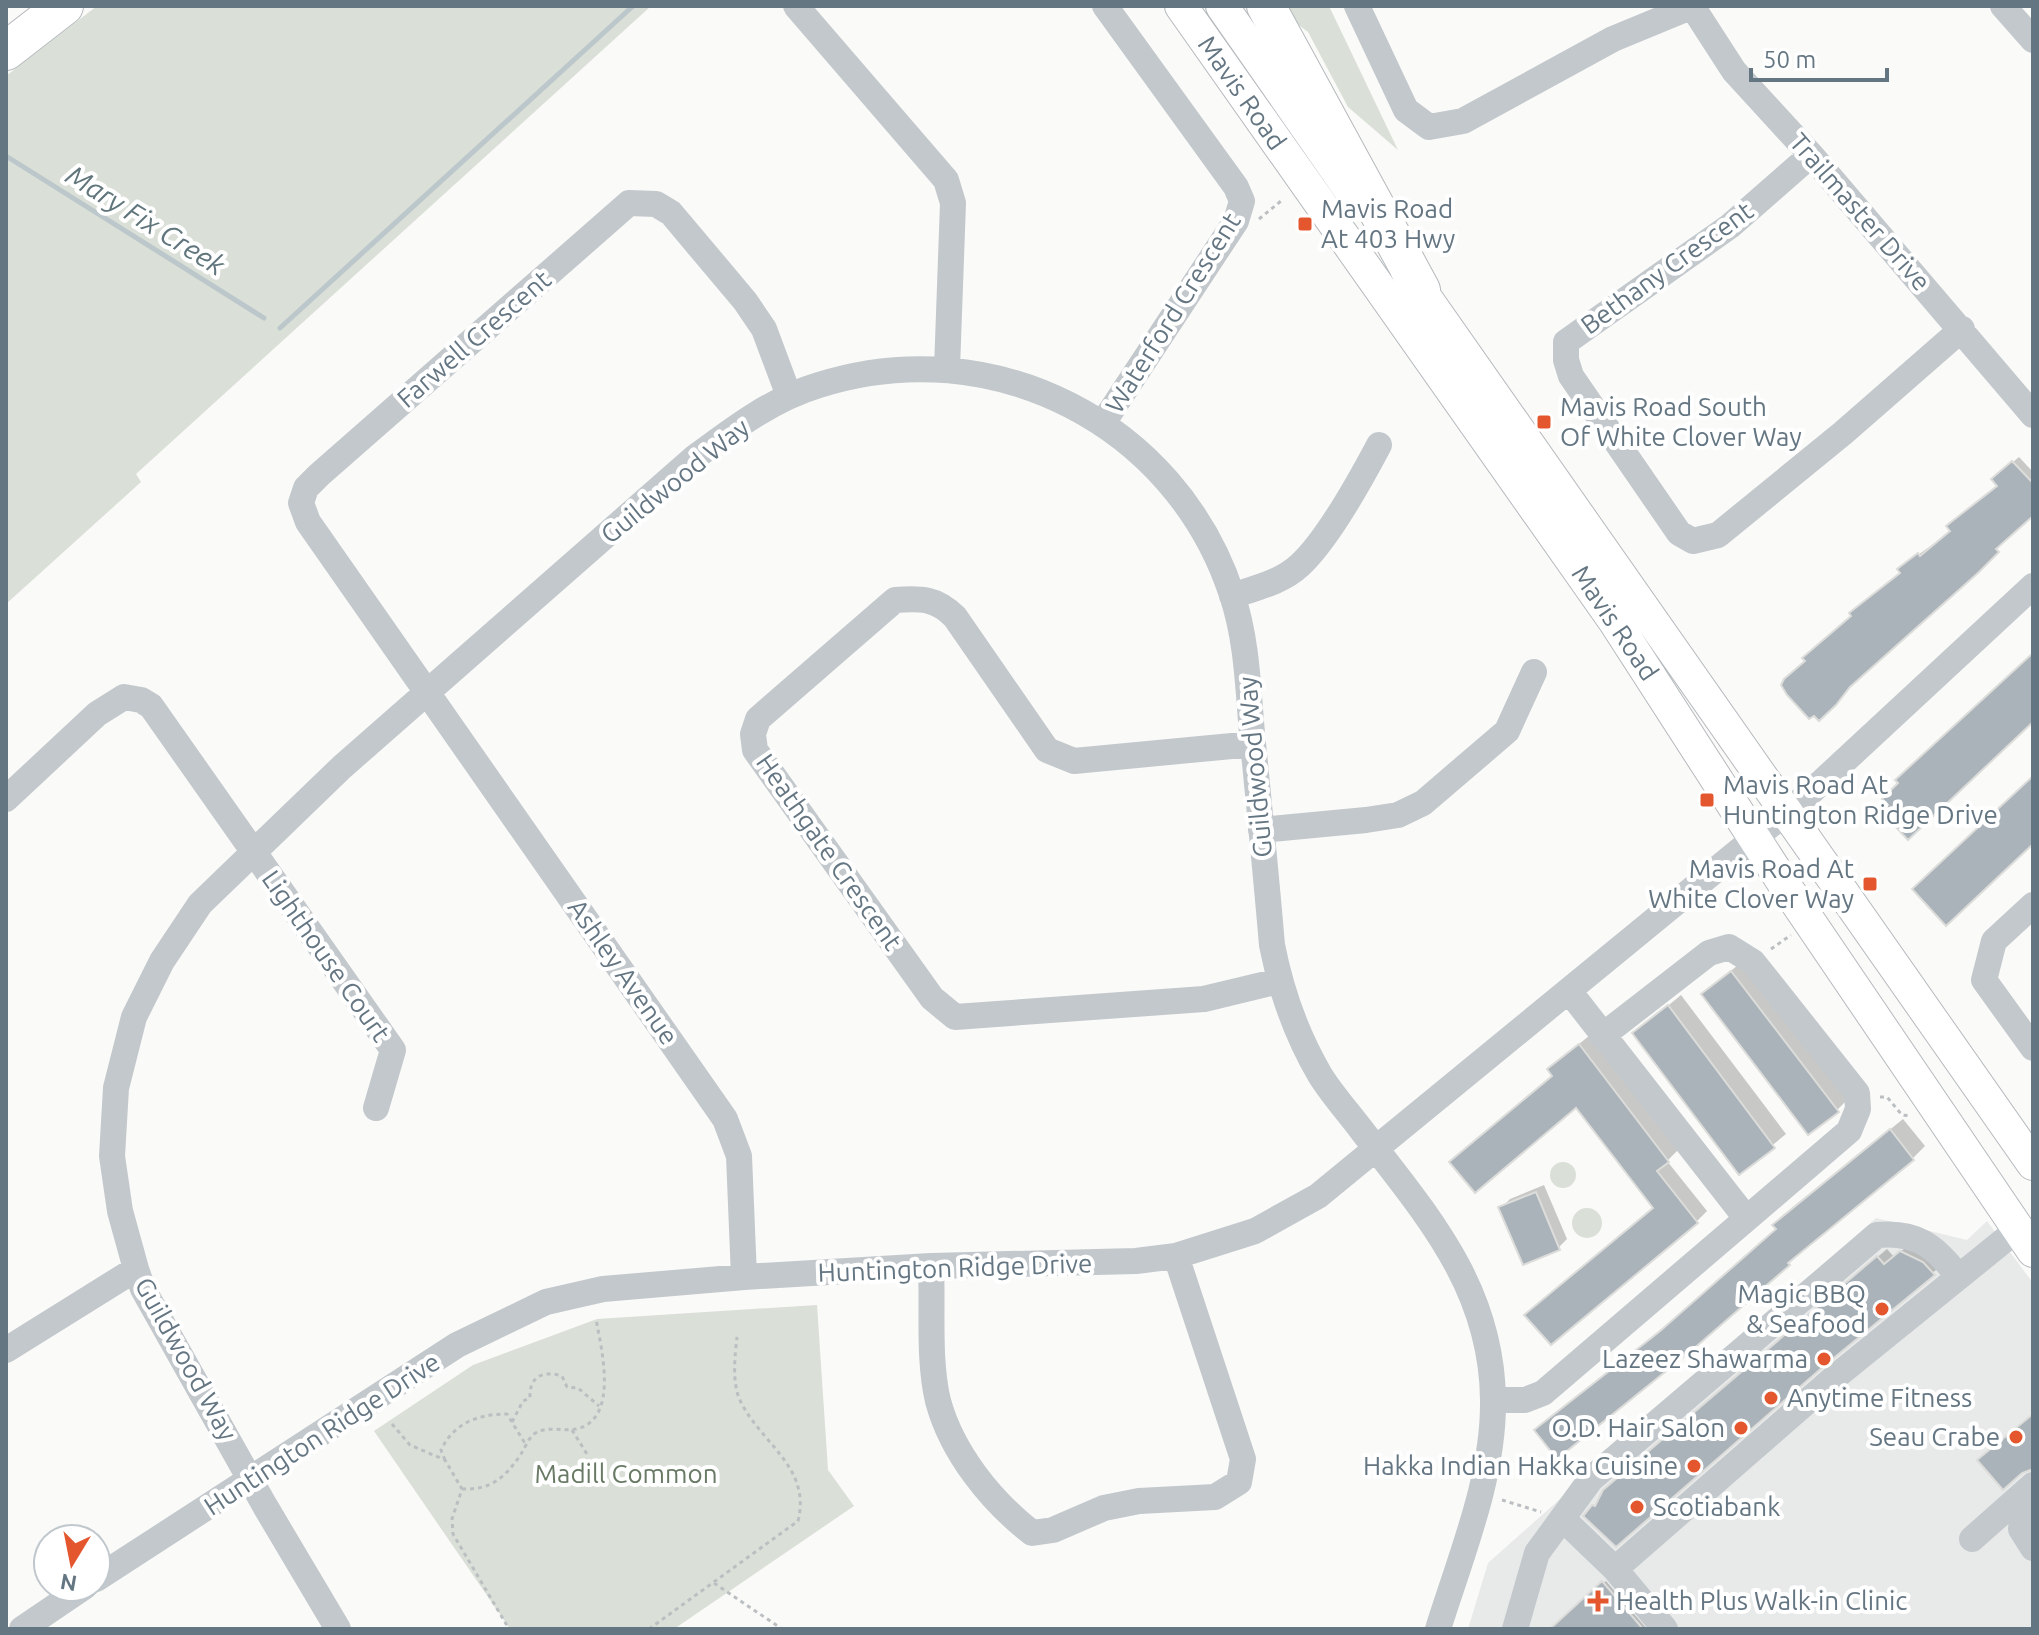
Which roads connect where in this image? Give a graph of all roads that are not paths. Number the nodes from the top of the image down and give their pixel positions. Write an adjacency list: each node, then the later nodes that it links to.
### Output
1 (64, 6): 11 (highway)
2 (796, 6): 15 (street)
3 (1105, 6): 18 (street, Waterford Crescent)
4 (1181, 6): 28 (main road, Mavis Road)
5 (1222, 6): 13 (main road, Mavis Road)
6 (1266, 6): 13 (highway)
7 (1357, 6): 8 (street)
8 (1692, 6): 12 (street, Trailmaster Drive)
9 (2003, 6): 10 (street)
10 (2032, 36)
11 (6, 51)
12 (1811, 155): 14 (street, Trailmaster Drive); 14 (street, Bethany Crescent)
13 (1421, 290): 26 (main road, Mavis Road)
14 (1962, 329): 17 (street, Trailmaster Drive)
15 (947, 369): 16 (street, Guildwood Way); 18 (street, Guildwood Way)
16 (789, 396): 23 (street, Guildwood Way); 23 (street, Farwell Crescent)
17 (2033, 415)
18 (1103, 423): 21 (street, Guildwood Way)
19 (1379, 445): 21 (street)
20 (2033, 586): 26 (street, Huntington Ridge Drive)
21 (1232, 596): 24 (street, Guildwood Way)
22 (1534, 672): 27 (street)
23 (429, 694): 29 (street, Guildwood Way); 44 (street, Ashley Avenue)
24 (1253, 744): 27 (street, Guildwood Way); 31 (street, Heathgate Crescent)
25 (6, 799): 29 (street)
26 (1787, 812): 28 (street, Huntington Ridge Drive); 37 (main road, Mavis Road)
27 (1261, 830): 31 (street, Guildwood Way)
28 (1755, 839): 32 (street, Huntington Ridge Drive); 39 (main road, Mavis Road)
29 (253, 853): 35 (street, Lighthouse Court); 42 (street, Guildwood Way)
30 (2033, 905): 34 (street)
31 (1279, 981): 36 (street, Guildwood Way)
32 (1569, 991): 33 (street); 36 (street, Huntington Ridge Drive)
33 (1602, 1036): 38 (street); 38 (street)
34 (2033, 1048)
35 (376, 1108)
36 (1376, 1149): 40 (street, Huntington Ridge Drive); 46 (street, Guildwood Way)
37 (2033, 1164)
38 (1746, 1218): 46 (street)
39 (2025, 1240): 43 (street)
40 (1176, 1256): 41 (street, Huntington Ridge Drive); 41 (street)
41 (931, 1266): 44 (street, Huntington Ridge Drive)
42 (136, 1269): 45 (street); 47 (street, Guildwood Way)
43 (1958, 1276): 50 (street); 54 (street)
44 (744, 1277): 47 (street, Huntington Ridge Drive)
45 (6, 1350)
46 (1493, 1400): 58 (street, Guildwood Way)
47 (253, 1481): 53 (street, Huntington Ridge Drive); 57 (street, Guildwood Way)
48 (2033, 1485): 51 (street)
49 (2033, 1506): 52 (street)
50 (1563, 1519): 54 (street); 59 (street)
51 (1972, 1539)
52 (2033, 1548)
53 (112, 1569)
54 (1615, 1569): 60 (street)
55 (60, 1603): 56 (street)
56 (22, 1629)
57 (338, 1629)
58 (1438, 1629)
59 (1515, 1629)
60 (1665, 1629)

